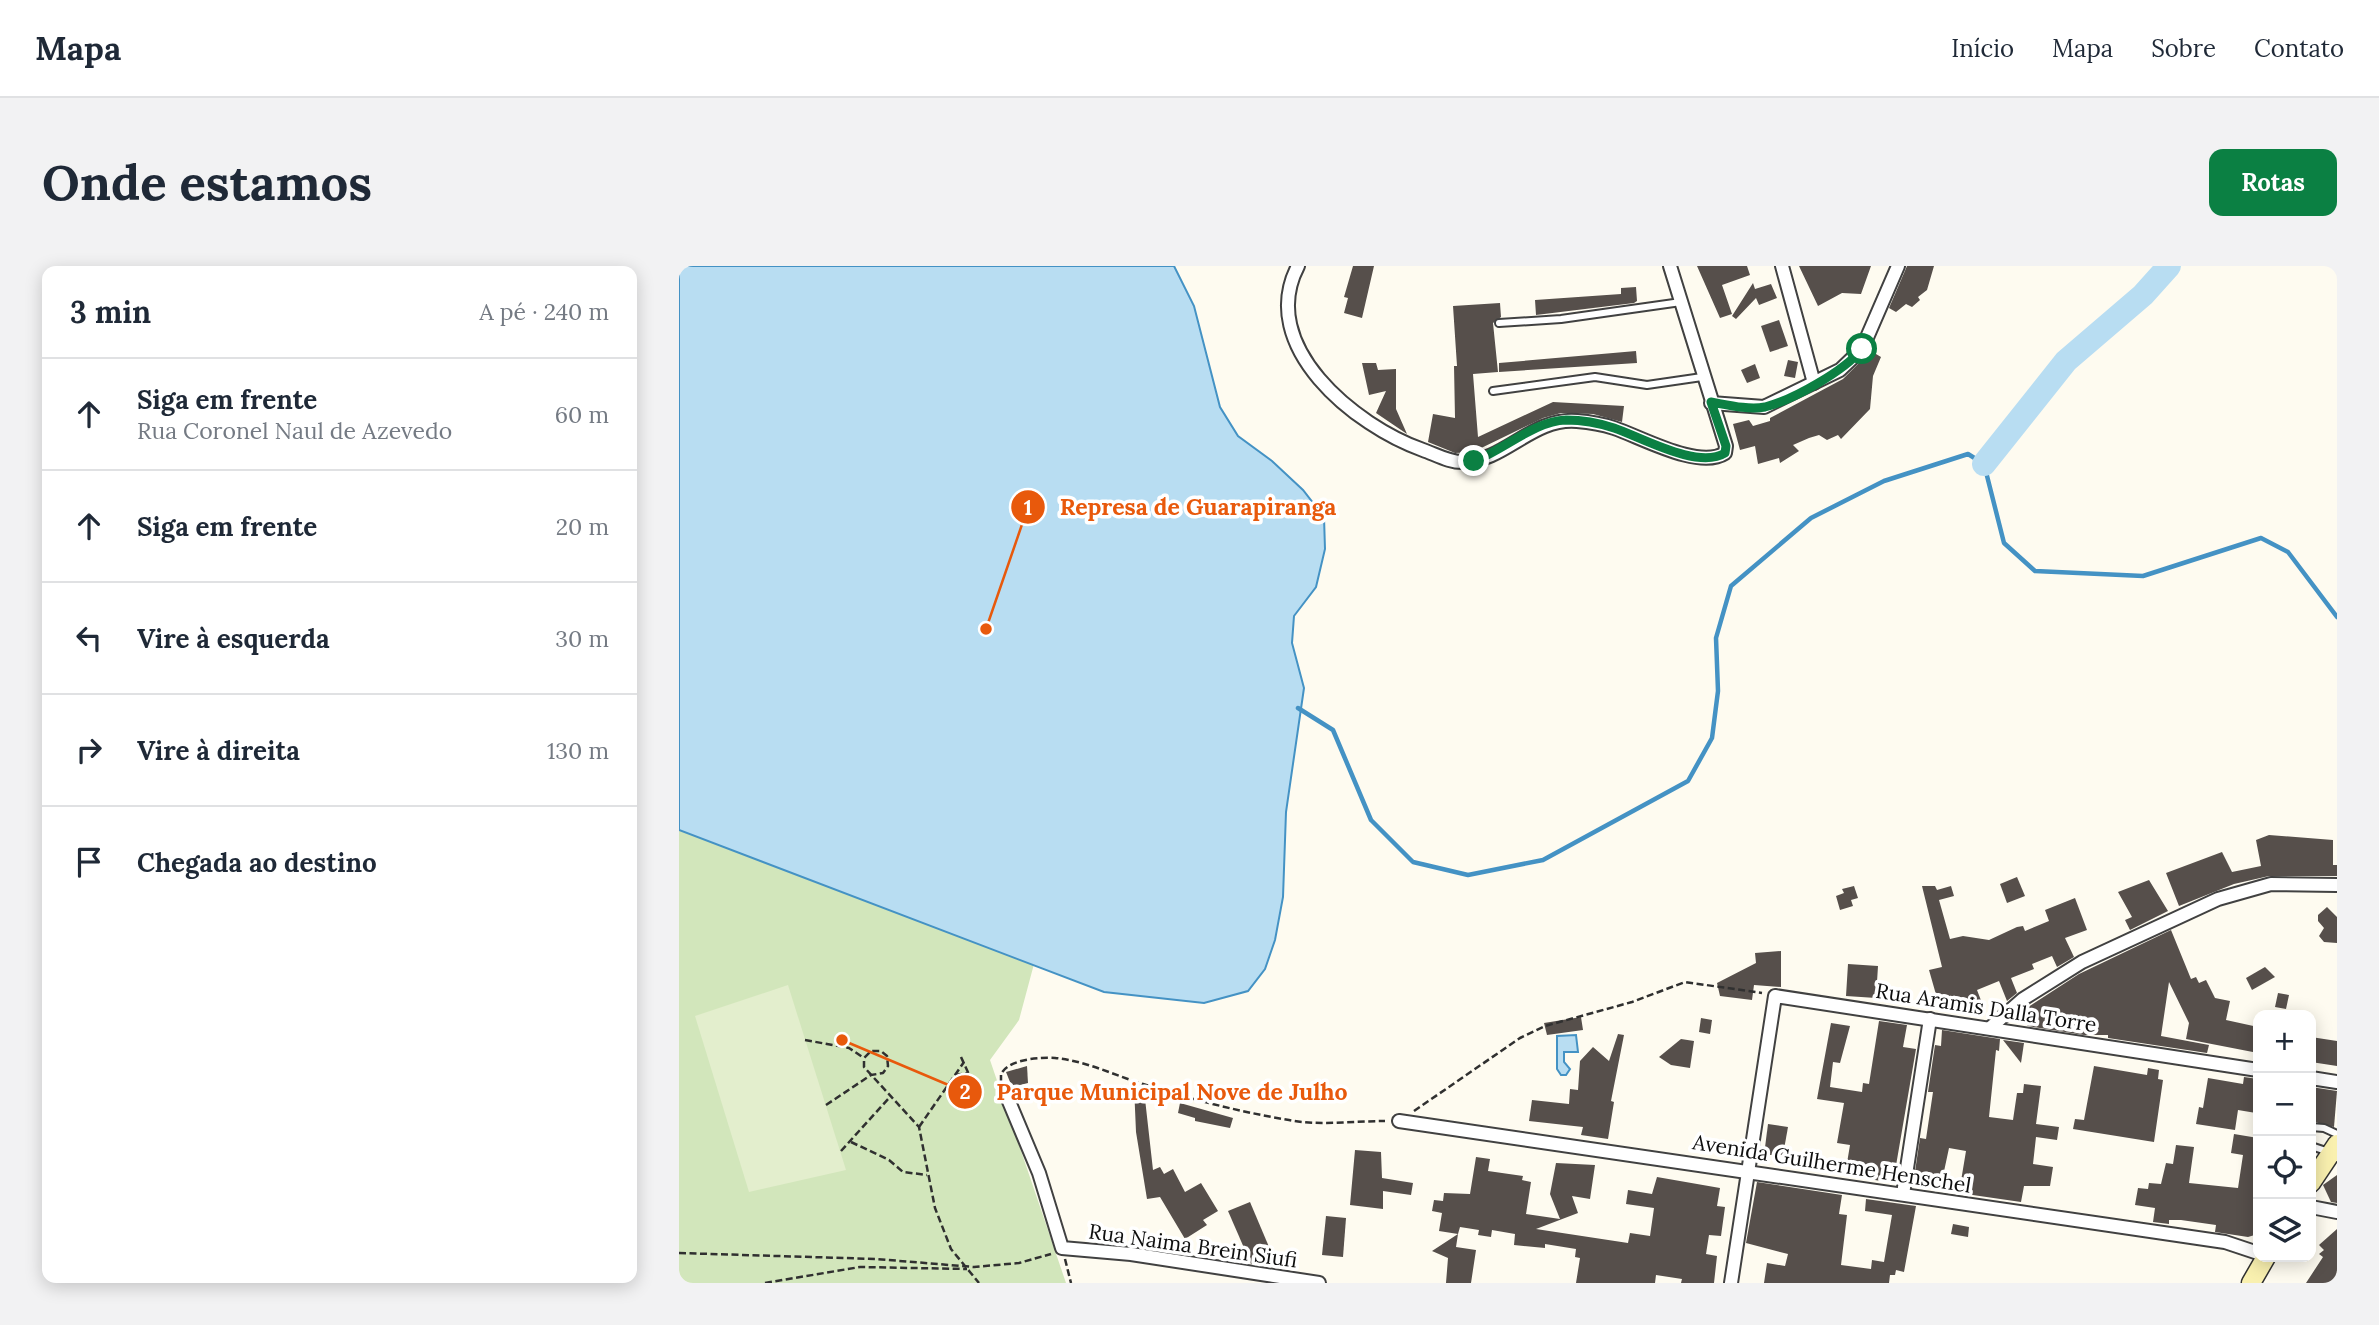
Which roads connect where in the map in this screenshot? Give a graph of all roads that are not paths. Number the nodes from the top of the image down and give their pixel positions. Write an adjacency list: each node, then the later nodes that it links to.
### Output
1 (1298, 266): 10 (street)
2 (1670, 266): 5 (street)
3 (1781, 266): 8 (street)
4 (1898, 266): 8 (street)
5 (1681, 302): 6 (lane); 7 (street)
6 (1500, 323)
7 (1702, 377): 9 (lane); 10 (street)
8 (1814, 383): 10 (street)
9 (1493, 391)
10 (1711, 402)
11 (2337, 885): 13 (street)
12 (1930, 1020): 13 (street, Rua Aramis Dalla Torre); 23 (street, Rua Aramis Dalla Torre); 25 (street)
13 (1990, 1028): 14 (street, Rua Aramis Dalla Torre)
14 (2253, 1069)
15 (2316, 1079): 16 (street)
16 (2337, 1082)
17 (1005, 1092): 30 (street, Rua Naima Brein Siufi)
18 (1399, 1121): 23 (street, Avenida Guilherme Henschel)
19 (2316, 1127): 20 (lane)
20 (2337, 1134)
21 (2316, 1146): 22 (lane)
22 (2334, 1148): 24 (main road)
23 (1749, 1171): 25 (street, Avenida Guilherme Henschel); 31 (street)
24 (2316, 1175)
25 (1903, 1194): 28 (street, Avenida Guilherme Henschel)
26 (2316, 1208): 27 (street)
27 (2337, 1212)
28 (2253, 1251)
29 (2263, 1262): 32 (main road)
30 (1319, 1283)
31 (1731, 1283)
32 (2251, 1283)

